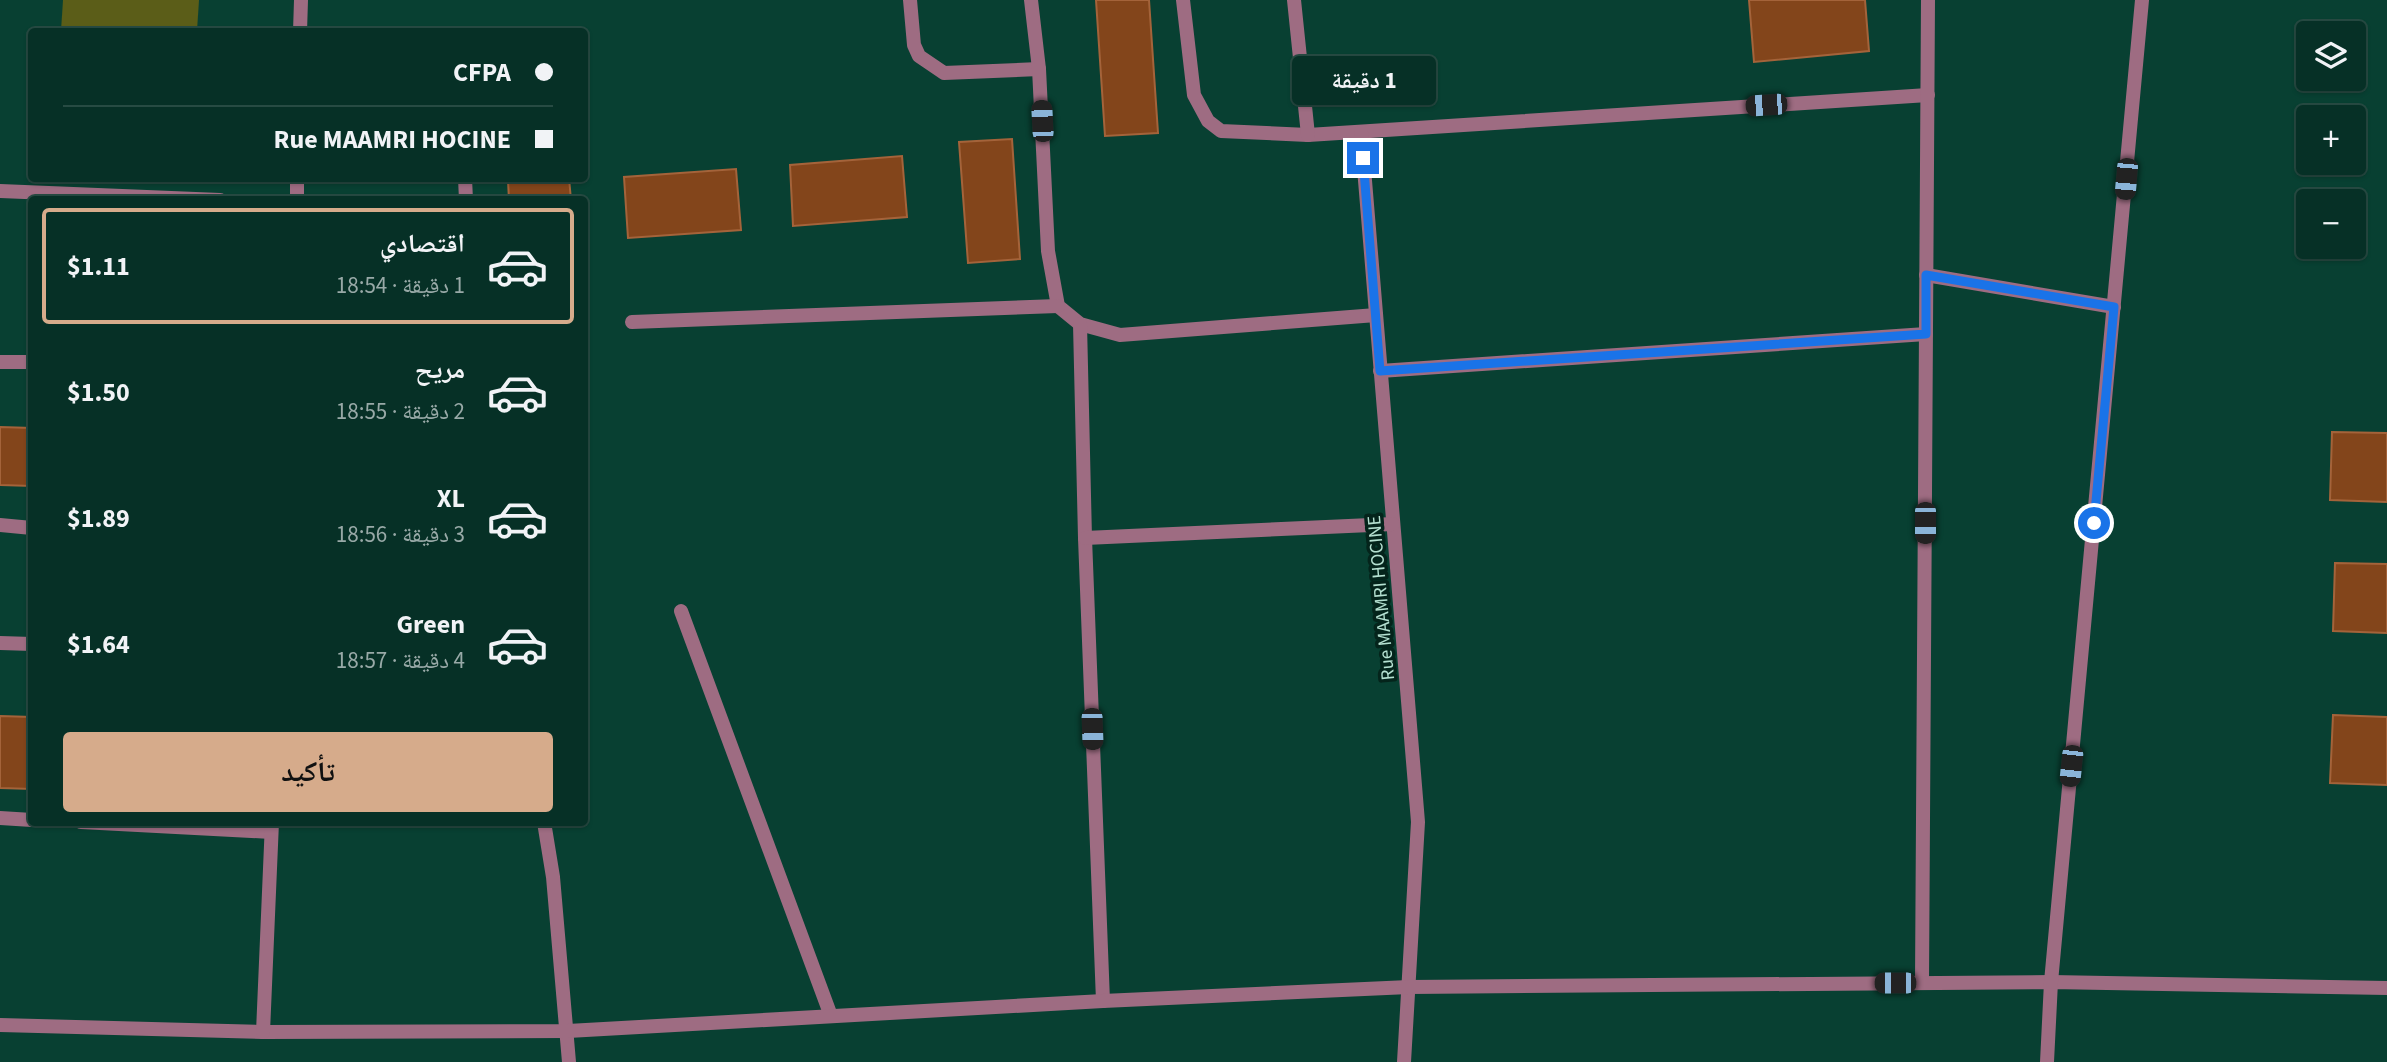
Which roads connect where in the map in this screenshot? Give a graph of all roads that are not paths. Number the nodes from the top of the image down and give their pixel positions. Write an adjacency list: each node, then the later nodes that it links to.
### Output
1 (301, 0): 8 (street)
2 (910, 0): 9 (street)
3 (1031, 0): 9 (street)
4 (1183, 0): 12 (street)
5 (1294, 0): 12 (street)
6 (1928, 0): 10 (street)
7 (2142, 0): 17 (street)
8 (300, 28)
9 (1039, 69): 16 (street)
10 (1928, 95): 11 (street); 15 (street)
11 (1361, 132): 12 (street); 18 (street, Rue MAAMRI HOCINE)
12 (1308, 135)
13 (0, 191): 14 (street)
14 (122, 196)
15 (1926, 275): 17 (street); 21 (street)
16 (1058, 306): 19 (street); 20 (street)
17 (2114, 307): 37 (street)
18 (1376, 315): 20 (street); 24 (street, Rue MAAMRI HOCINE)
19 (632, 322)
20 (1080, 324): 28 (street)
21 (1926, 334): 24 (street); 38 (street)
22 (0, 362): 23 (street)
23 (28, 362)
24 (1380, 371): 25 (street, Rue MAAMRI HOCINE)
25 (1393, 524): 28 (street); 39 (street, Rue MAAMRI HOCINE)
26 (0, 525): 27 (street)
27 (28, 528)
28 (1085, 538): 41 (street)
29 (681, 611): 42 (street)
30 (0, 643): 31 (street)
31 (28, 644)
32 (0, 818): 33 (street)
33 (28, 820)
34 (234, 826): 36 (street)
35 (545, 826): 44 (street)
36 (272, 827): 45 (street)
37 (2052, 982): 38 (street); 40 (street); 48 (street)
38 (1922, 983): 39 (street)
39 (1409, 987): 41 (street); 47 (street, Rue MAAMRI HOCINE)
40 (2387, 988)
41 (1103, 1001): 42 (street)
42 (831, 1016): 44 (street)
43 (0, 1025): 45 (street)
44 (568, 1031): 45 (street); 46 (street)
45 (263, 1032)
46 (569, 1062)
47 (1404, 1062)
48 (2048, 1062)

